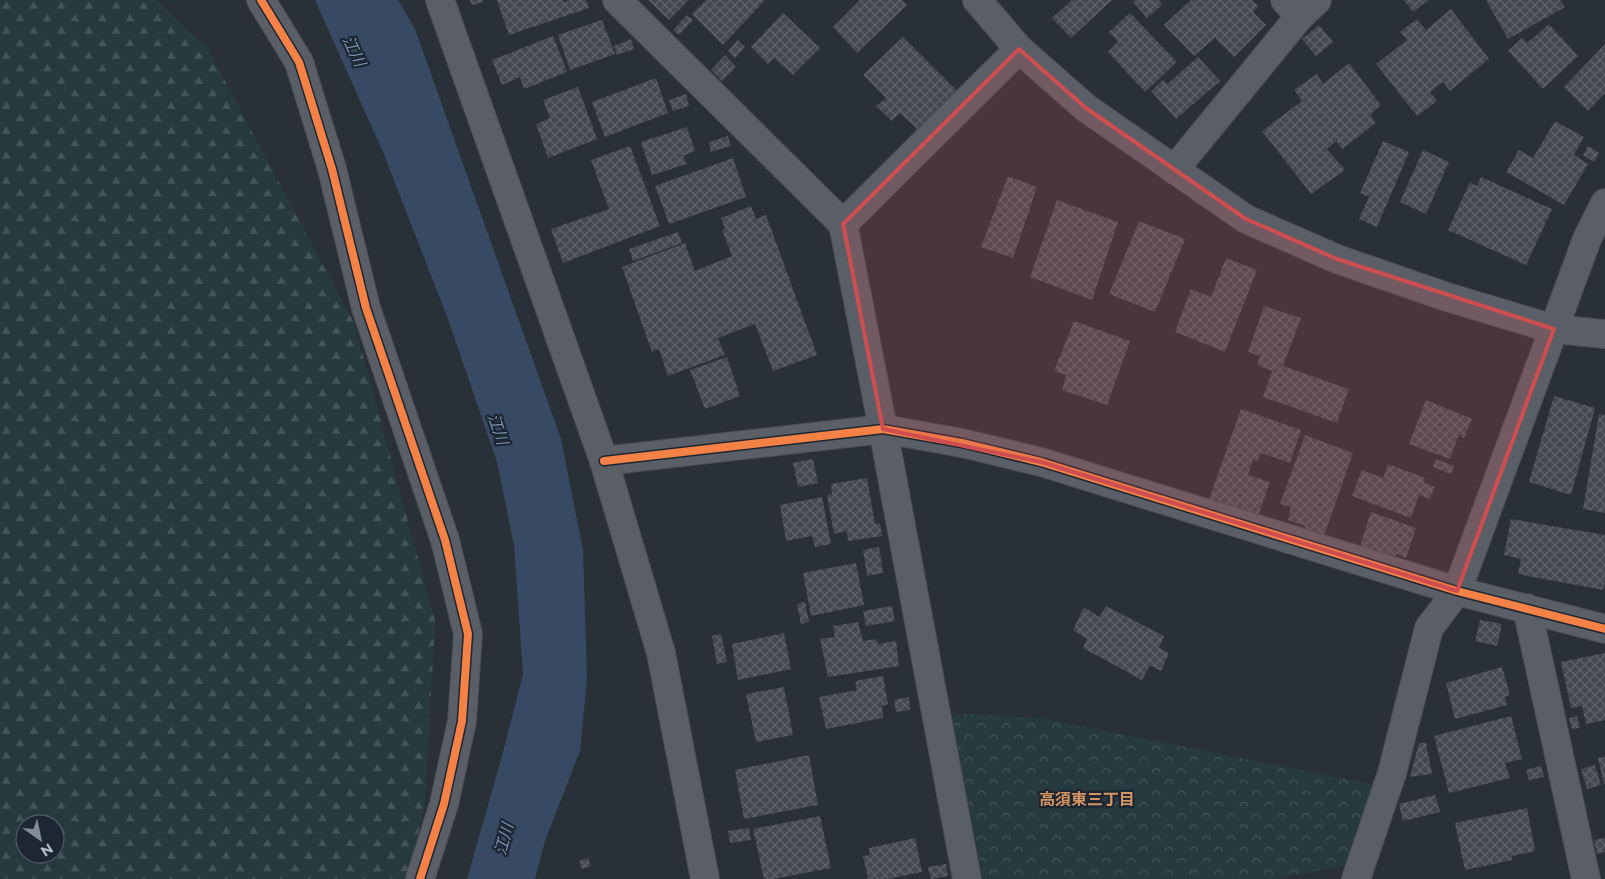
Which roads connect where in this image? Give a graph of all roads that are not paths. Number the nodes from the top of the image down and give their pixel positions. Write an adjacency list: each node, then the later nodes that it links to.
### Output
1 (261, 0): 17 (street)
2 (440, 0): 13 (street)
3 (617, 0): 9 (street)
4 (978, 0): 6 (street)
5 (1300, 5): 7 (street)
6 (1019, 49): 7 (street); 9 (street)
7 (1174, 170): 10 (street)
8 (1605, 203): 10 (street)
9 (843, 224): 12 (street)
10 (1554, 329): 11 (street); 14 (street)
11 (1605, 334)
12 (883, 429): 13 (street); 14 (street); 19 (street)
13 (604, 461): 18 (street)
14 (1457, 591): 15 (street); 20 (street)
15 (1527, 608): 16 (street); 21 (street)
16 (1605, 628)
17 (420, 879)
18 (705, 879)
19 (967, 879)
20 (1356, 879)
21 (1586, 879)

